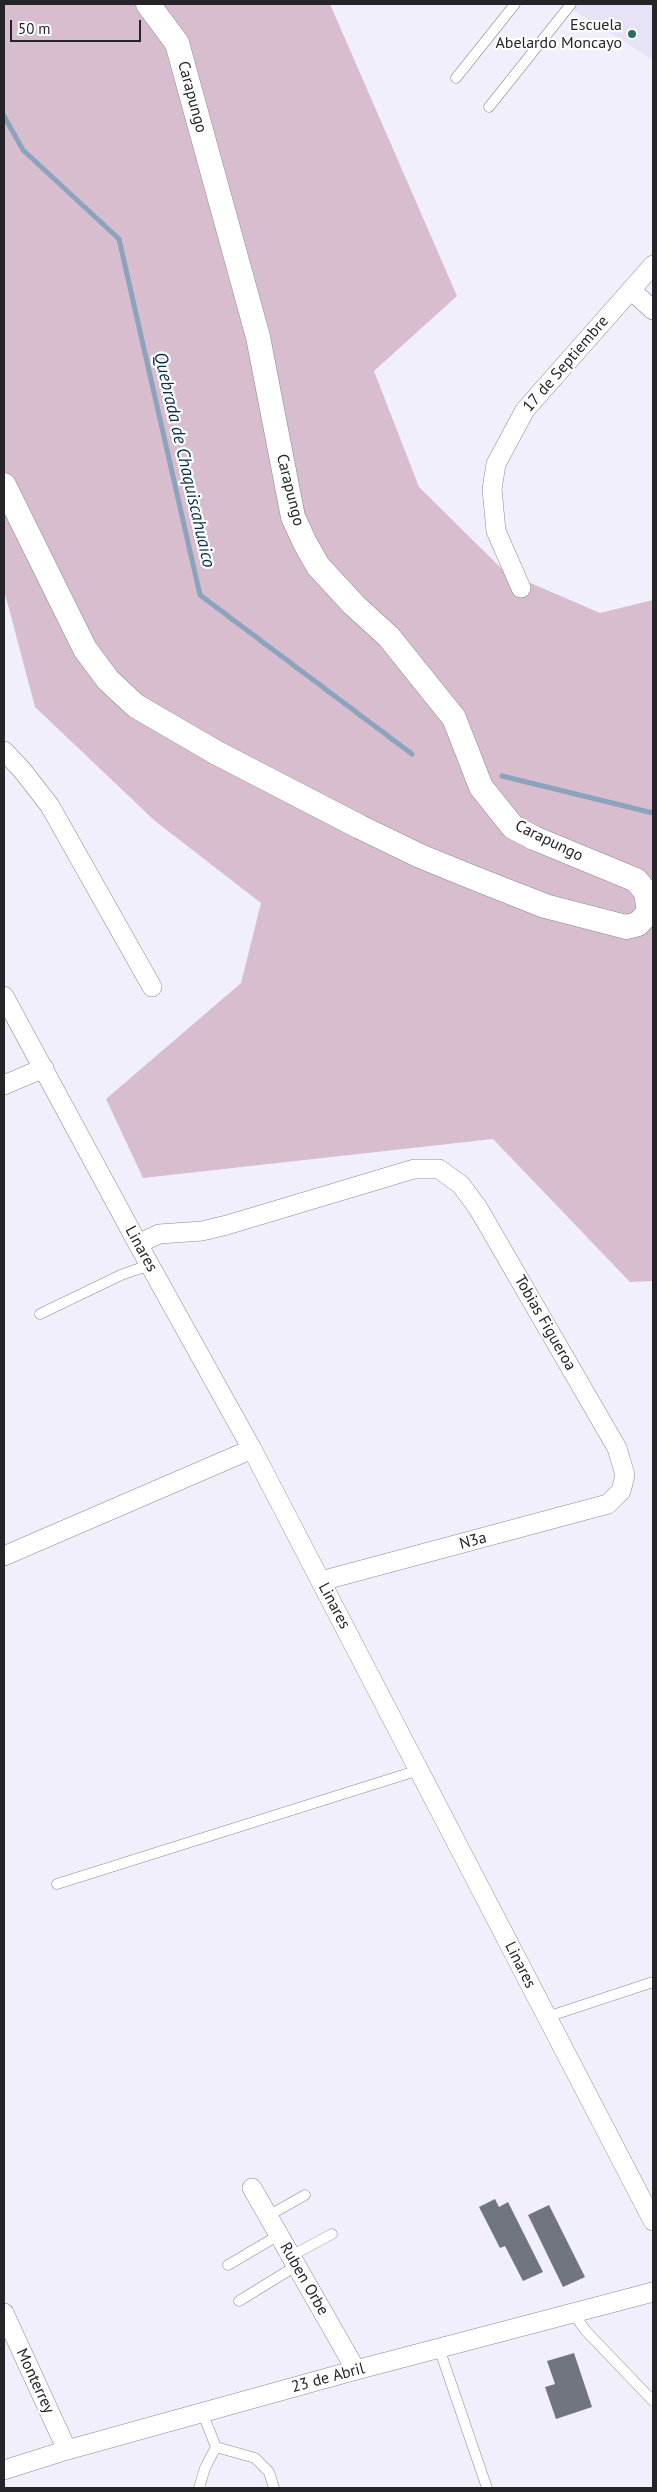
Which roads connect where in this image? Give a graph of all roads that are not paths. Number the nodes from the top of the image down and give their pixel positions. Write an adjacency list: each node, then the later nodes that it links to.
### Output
1 (148, 4): 9 (street, Carapungo)
2 (515, 4): 4 (lane)
3 (571, 4): 5 (lane)
4 (456, 78)
5 (489, 107)
6 (653, 264): 7 (street, 17 de Septiembre)
7 (631, 290): 8 (street); 10 (street, 17 de Septiembre)
8 (653, 310)
9 (4, 485)
10 (521, 588)
11 (4, 751): 12 (street)
12 (152, 987)
13 (4, 996): 14 (street, Linares)
14 (44, 1068): 15 (street); 16 (street, Linares)
15 (4, 1085)
16 (138, 1244): 17 (street, Linares); 20 (street, Tobias Figueroa)
17 (149, 1265): 18 (lane); 19 (street, Linares)
18 (40, 1314)
19 (252, 1449): 21 (street); 22 (street, Linares)
20 (621, 1491): 22 (street, N3a)
21 (4, 1556)
22 (321, 1581): 23 (street, Linares)
23 (419, 1770): 24 (lane); 26 (street, Linares)
24 (57, 1884)
25 (653, 1982): 26 (lane)
26 (547, 2016): 30 (street, Linares)
27 (252, 2188): 29 (street, Ruben Orbe)
28 (305, 2195): 29 (lane)
29 (268, 2216): 32 (street, Ruben Orbe)
30 (653, 2221)
31 (332, 2234): 33 (lane)
32 (279, 2235): 33 (street, Ruben Orbe); 34 (lane)
33 (293, 2261): 36 (lane); 40 (street, Ruben Orbe)
34 (228, 2266)
35 (653, 2292): 38 (street, 23 de Abril)
36 (239, 2300)
37 (4, 2313): 44 (street, Monterrey)
38 (574, 2313): 39 (street, 23 de Abril); 41 (lane)
39 (439, 2348): 40 (street, 23 de Abril); 48 (lane)
40 (356, 2370): 42 (street, 23 de Abril)
41 (653, 2400)
42 (202, 2412): 43 (lane); 44 (street, 23 de Abril)
43 (216, 2447): 46 (lane); 47 (lane)
44 (67, 2450): 45 (street, 23 de Abril)
45 (4, 2470)
46 (199, 2488)
47 (274, 2488)
48 (487, 2488)

